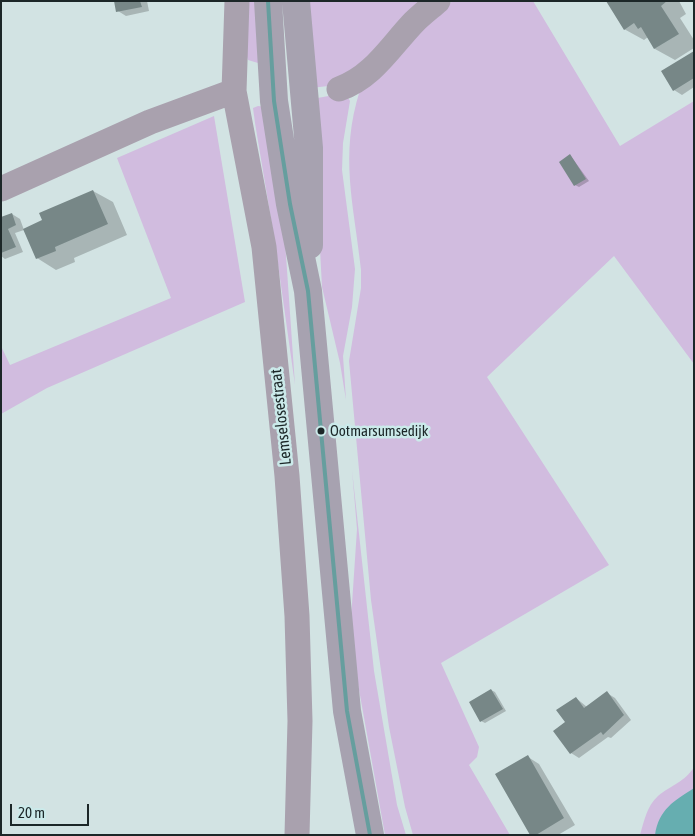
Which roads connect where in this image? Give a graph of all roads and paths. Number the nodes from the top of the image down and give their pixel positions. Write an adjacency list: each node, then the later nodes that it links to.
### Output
1 (237, 1): 6 (street, Lemselosestraat)
2 (268, 1): 8 (main road)
3 (296, 1): 8 (main road)
4 (438, 1): 5 (street)
5 (339, 89)
6 (234, 91): 7 (street); 9 (street, Lemselosestraat)
7 (1, 189)
8 (308, 291): 10 (main road)
9 (297, 835)
10 (370, 835)

